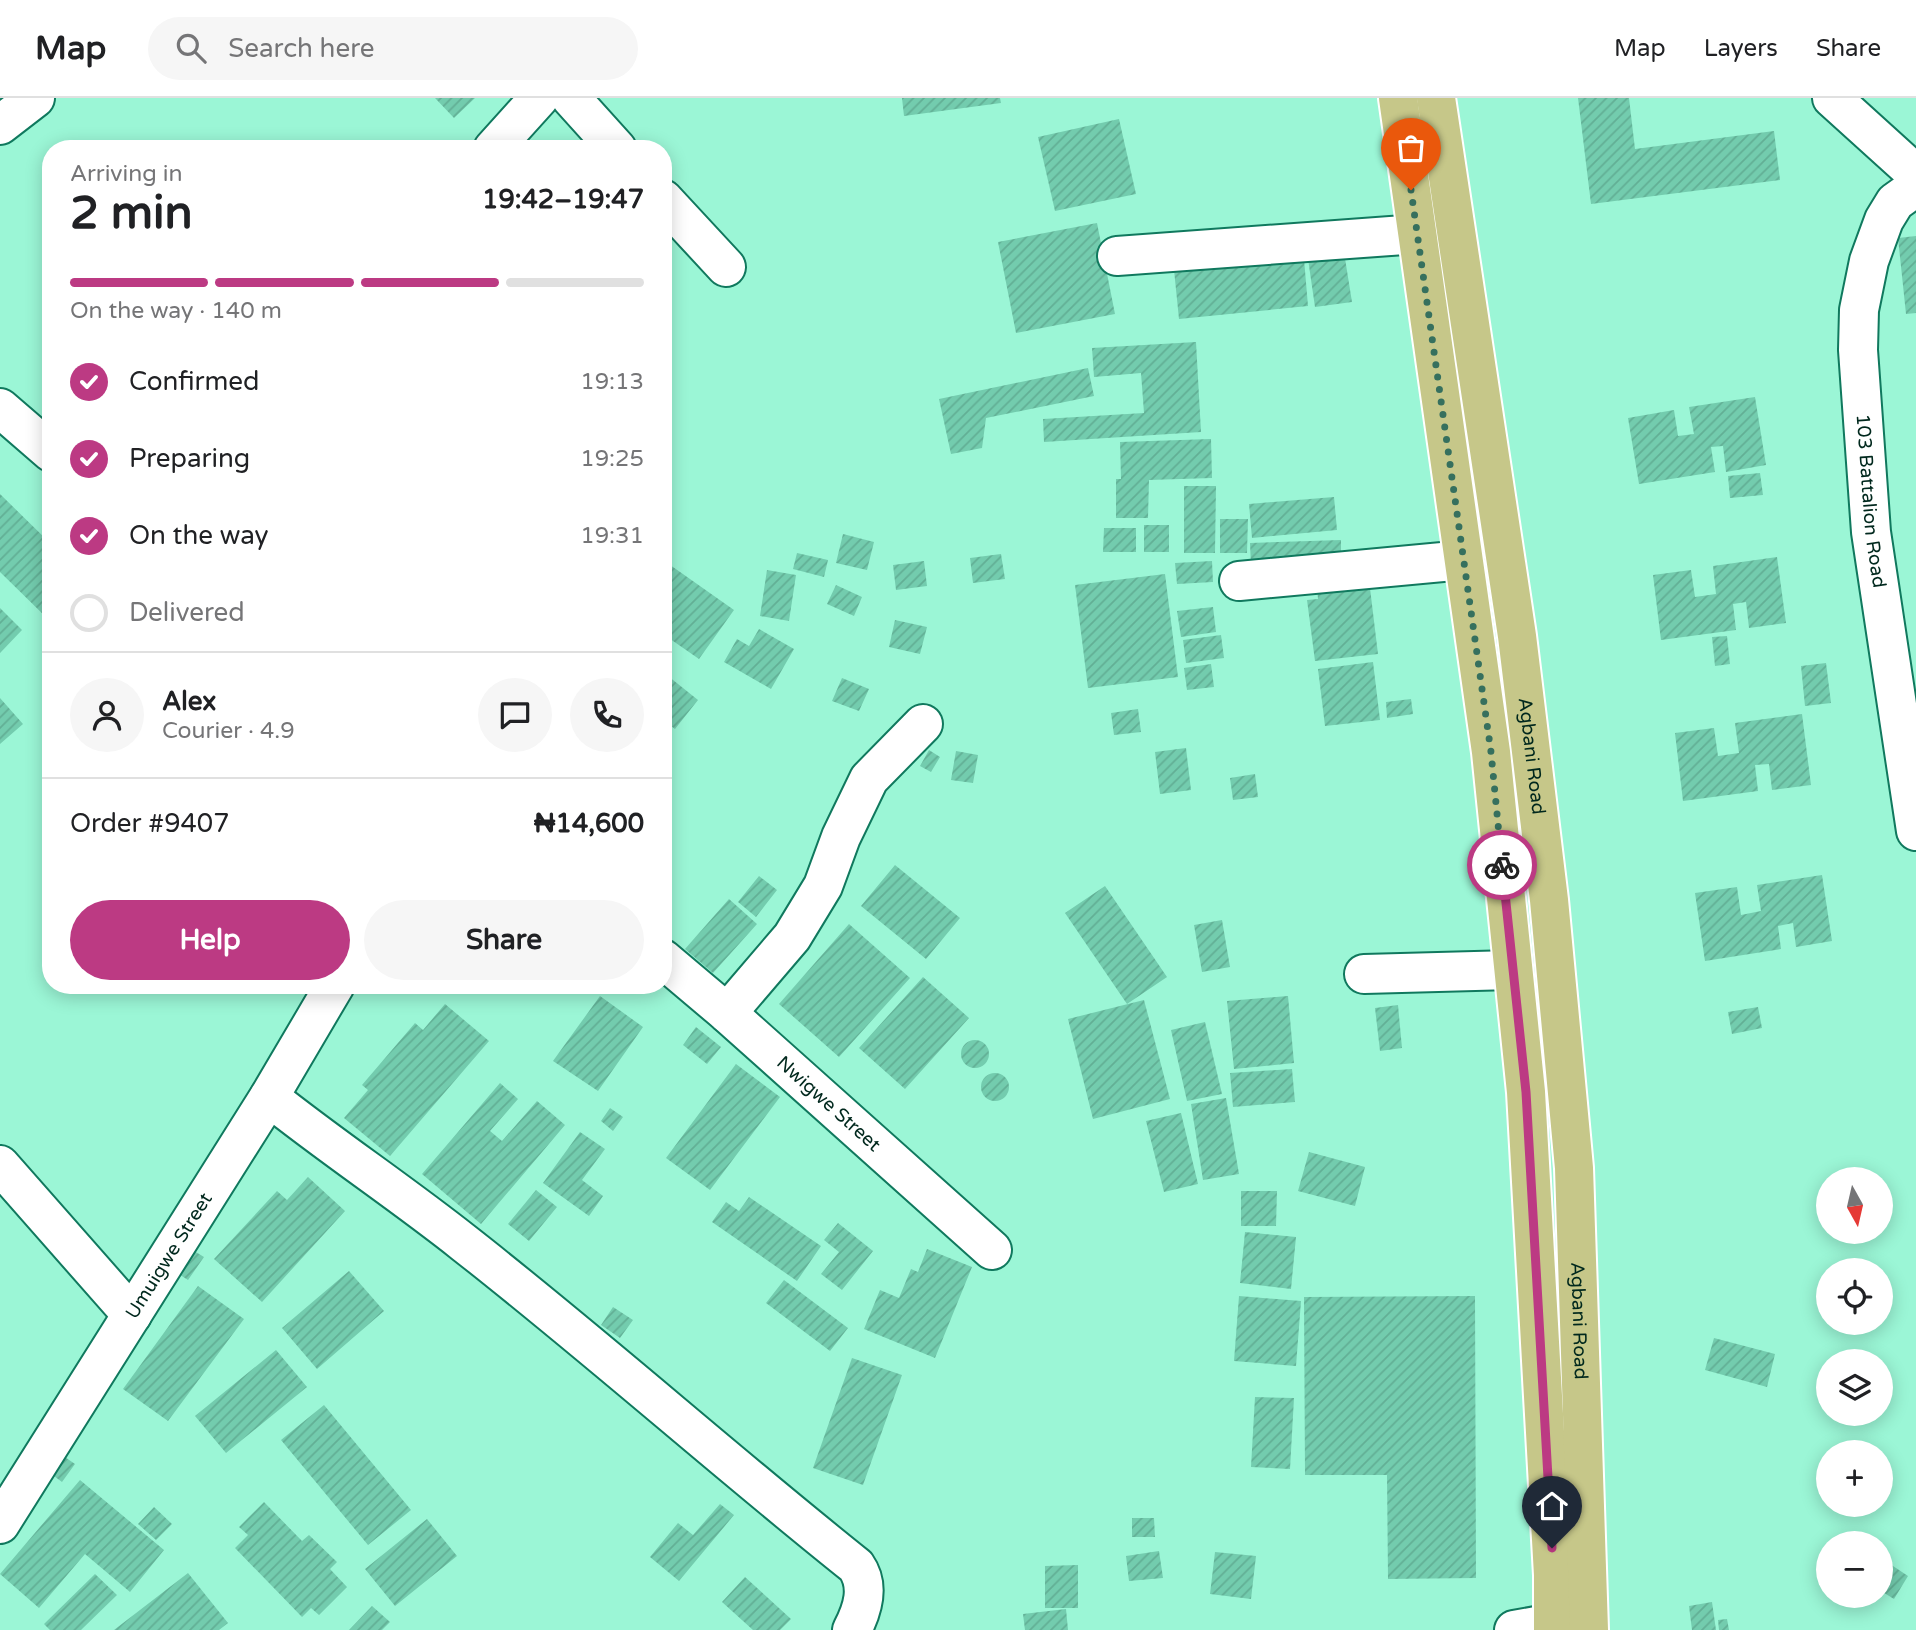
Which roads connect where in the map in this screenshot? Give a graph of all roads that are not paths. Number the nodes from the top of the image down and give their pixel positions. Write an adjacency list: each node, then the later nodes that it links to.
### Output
1 (540, 98): 6 (street)
2 (571, 98): 7 (street)
3 (1398, 98): 11 (main road, Agbani Road)
4 (1436, 98): 30 (main road, Agbani Road)
5 (1832, 98): 8 (street)
6 (501, 140)
7 (609, 140)
8 (1916, 174)
9 (1916, 187): 19 (street, 103 Battalion Road)
10 (672, 209): 13 (street)
11 (1418, 234): 12 (street); 16 (main road, Agbani Road)
12 (1117, 256)
13 (726, 267)
14 (0, 408): 15 (street)
15 (42, 444)
16 (1464, 561): 17 (street); 21 (main road, Agbani Road)
17 (1239, 581)
18 (923, 724): 24 (street)
19 (1916, 831)
20 (672, 967): 24 (street, Nwigwe Street)
21 (1512, 970): 22 (street); 30 (main road, Agbani Road)
22 (1364, 974)
23 (330, 994): 25 (street, Umuigwe Street)
24 (727, 1013): 27 (street, Nwigwe Street)
25 (270, 1097): 28 (street, Umuigwe Street); 31 (street)
26 (0, 1165): 28 (street)
27 (992, 1250)
28 (132, 1315): 29 (street, Umuigwe Street)
29 (0, 1524)
30 (1565, 1628): 32 (street)
31 (852, 1630)
32 (1514, 1630)

